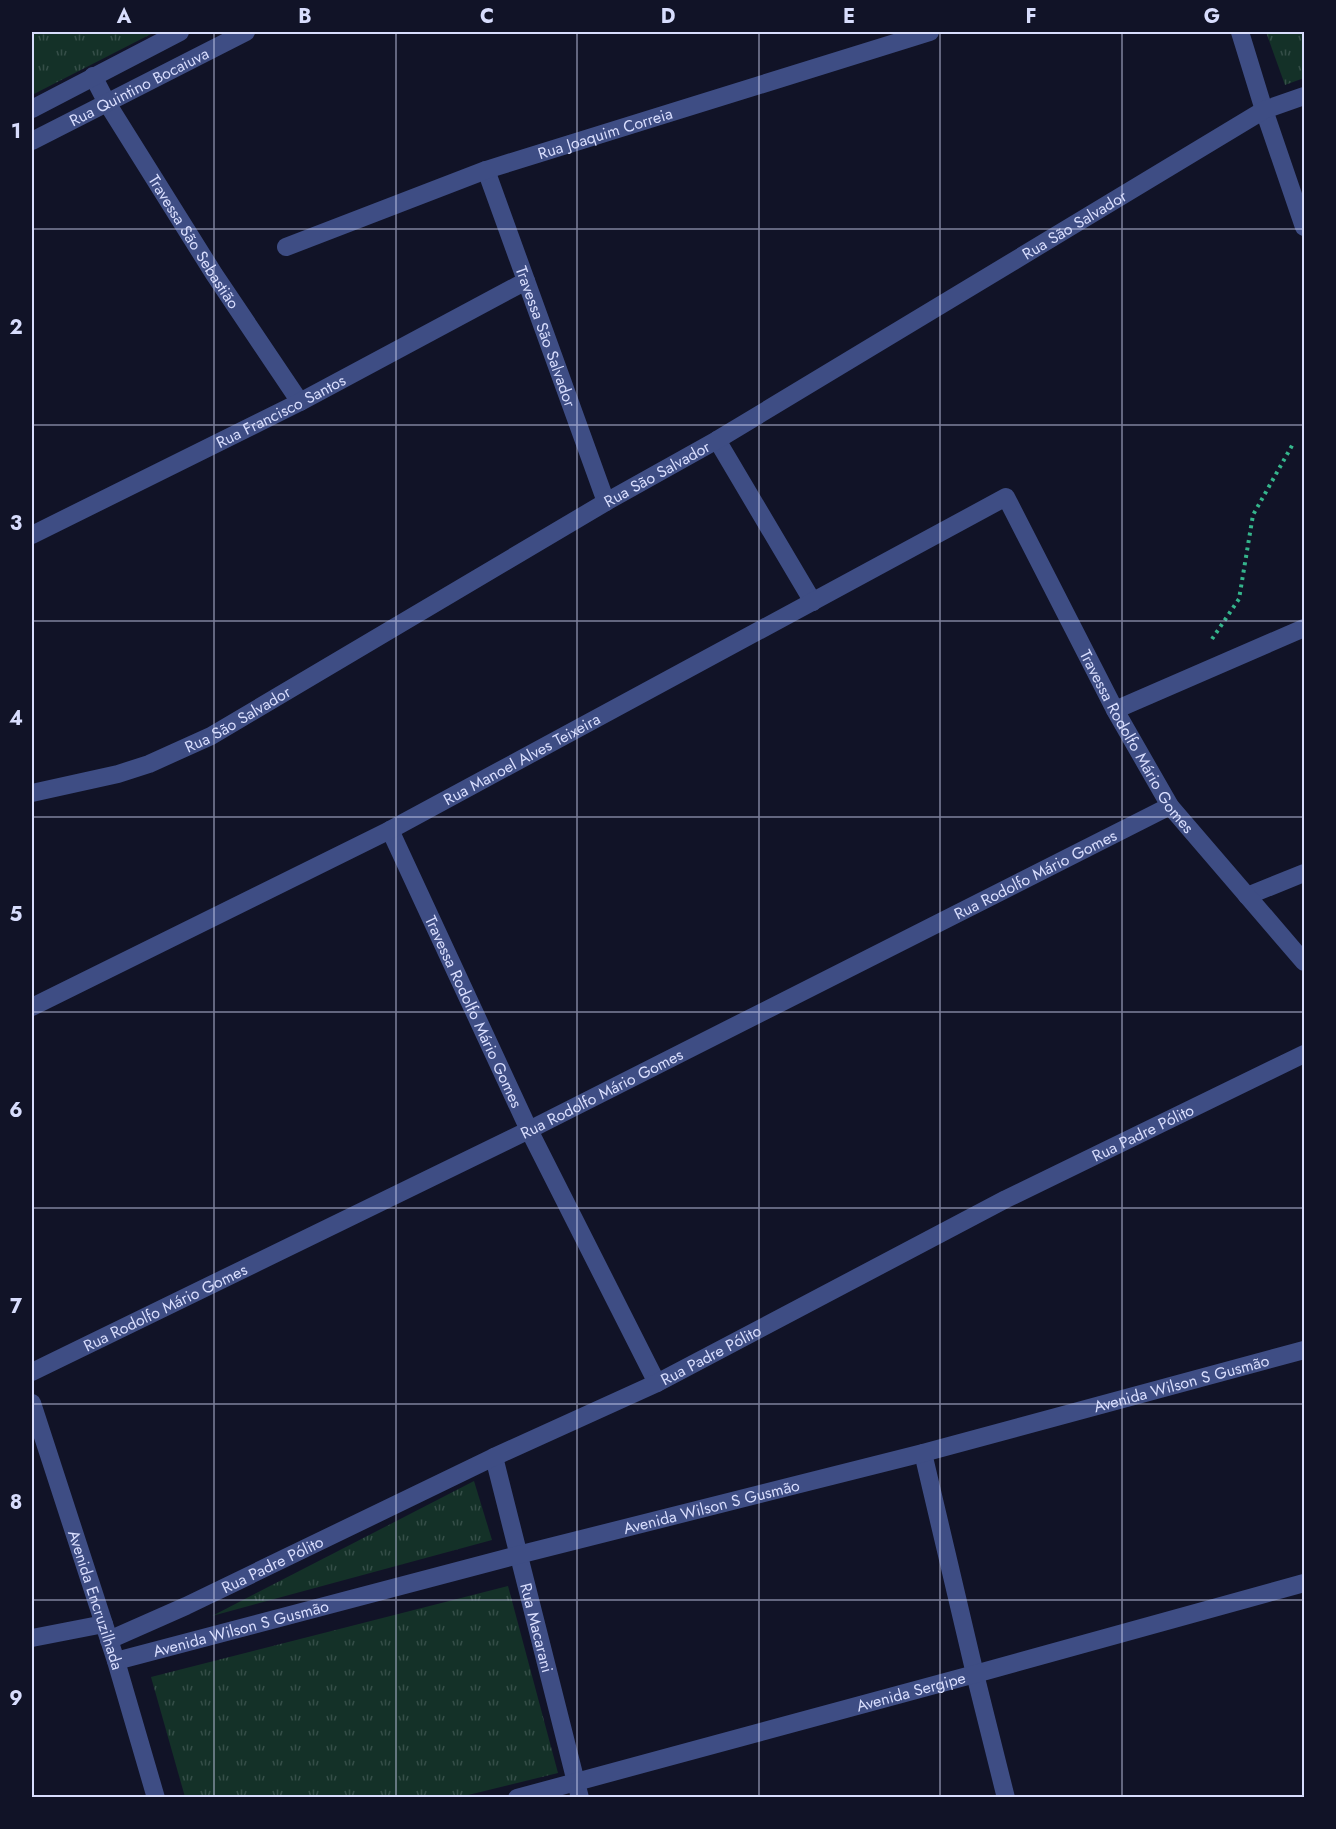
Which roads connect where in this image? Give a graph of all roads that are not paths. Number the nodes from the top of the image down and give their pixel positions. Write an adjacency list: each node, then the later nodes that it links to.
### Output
1 (180, 32): 6 (street, Rua Quintino Bocaiuva)
2 (246, 32): 8 (street, Rua Quintino Bocaiuva)
3 (930, 32): 5 (street, Rua Joaquim Correia)
4 (1240, 32): 10 (street)
5 (878, 39): 12 (street, Rua Joaquim Correia)
6 (93, 76): 8 (street, Travessa São Sebastião); 9 (street, Rua Quintino Bocaiuva)
7 (1305, 96): 10 (street, Rua São Salvador)
8 (107, 103): 11 (street, Rua Quintino Bocaiuva); 16 (street, Travessa São Sebastião)
9 (32, 109)
10 (1264, 110): 13 (street); 17 (street, Rua São Salvador)
11 (32, 141)
12 (486, 170): 14 (street, Rua Joaquim Correia); 15 (street, Travessa São Salvador)
13 (1305, 227)
14 (286, 247)
15 (526, 281): 16 (street, Rua Francisco Santos); 19 (street, Travessa São Salvador)
16 (300, 402): 20 (street, Rua Francisco Santos)
17 (717, 440): 19 (street, Rua São Salvador); 21 (street)
18 (1006, 497): 21 (street, Rua Manoel Alves Teixeira); 23 (street, Travessa Rodolfo Mário Gomes)
19 (606, 502): 24 (street, Rua São Salvador)
20 (32, 535)
21 (813, 602): 26 (street, Rua Manoel Alves Teixeira)
22 (1305, 628): 23 (street)
23 (1115, 710): 25 (street, Travessa Rodolfo Mário Gomes)
24 (32, 792)
25 (1170, 806): 28 (street, Travessa Rodolfo Mário Gomes); 32 (street, Rua Rodolfo Mário Gomes)
26 (390, 830): 30 (street, Rua Manoel Alves Teixeira); 32 (street, Travessa Rodolfo Mário Gomes)
27 (1305, 873): 28 (street)
28 (1247, 896): 29 (street, Travessa Rodolfo Mário Gomes)
29 (1305, 962)
30 (32, 1007)
31 (1305, 1054): 35 (street, Rua Padre Pólito)
32 (529, 1130): 34 (street, Rua Rodolfo Mário Gomes); 35 (street, Travessa Rodolfo Mário Gomes)
33 (1305, 1350): 37 (street, Avenida Wilson S Gusmão)
34 (32, 1372)
35 (657, 1383): 38 (street, Rua Padre Pólito)
36 (32, 1403): 41 (street, Avenida Encruzilhada)
37 (923, 1453): 39 (street, Avenida Wilson S Gusmão); 44 (street)
38 (494, 1457): 39 (street, Rua Macarani); 41 (street, Rua Padre Pólito)
39 (518, 1555): 43 (street, Avenida Wilson S Gusmão); 45 (street, Rua Macarani)
40 (1305, 1583): 44 (street, Avenida Sergipe)
41 (106, 1632): 42 (street, Rua Padre Pólito); 43 (street, Avenida Encruzilhada)
42 (32, 1638)
43 (116, 1661): 46 (street, Avenida Encruzilhada)
44 (975, 1674): 45 (street, Avenida Sergipe); 48 (street)
45 (578, 1790): 47 (street, Avenida Sergipe)
46 (156, 1797)
47 (517, 1797)
48 (1006, 1797)

